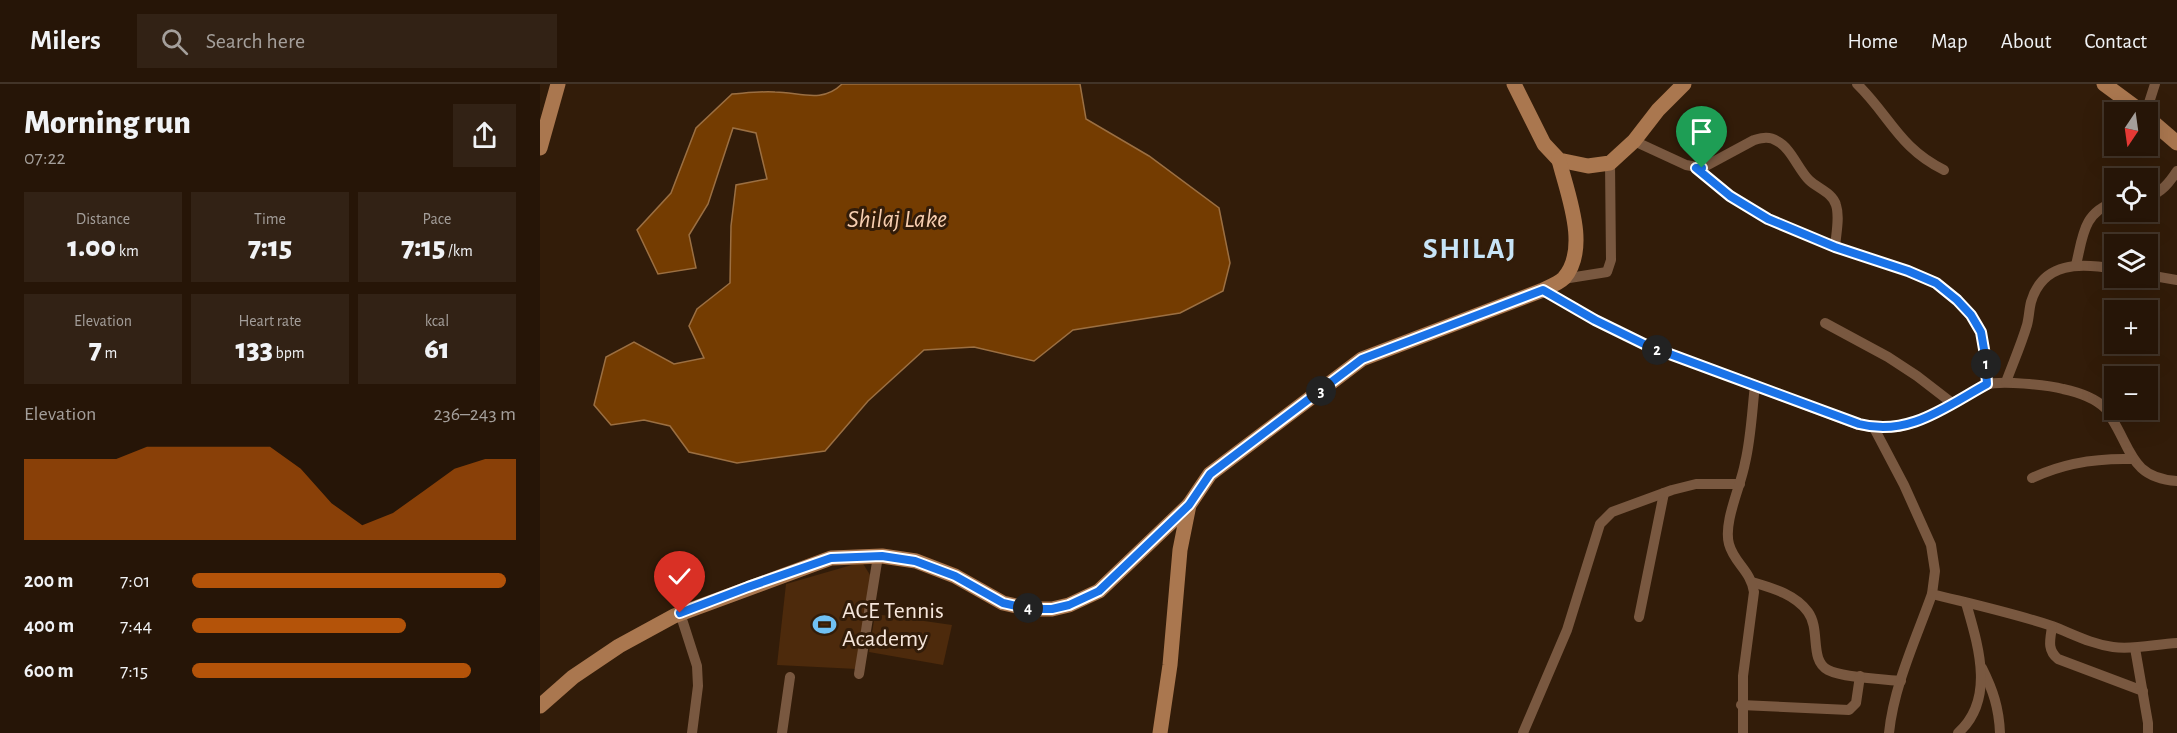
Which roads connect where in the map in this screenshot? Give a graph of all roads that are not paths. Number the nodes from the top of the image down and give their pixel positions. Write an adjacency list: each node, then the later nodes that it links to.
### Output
1 (558, 84): 13 (street)
2 (1514, 84): 14 (street)
3 (1684, 84): 11 (street)
4 (1857, 84): 7 (street)
5 (2104, 84): 8 (street)
6 (2155, 84): 9 (street)
7 (1866, 88): 17 (street)
8 (2130, 102)
9 (2148, 102)
10 (2158, 127): 12 (street)
11 (1634, 141): 15 (street); 16 (street)
12 (2177, 143)
13 (540, 147)
14 (1558, 160): 15 (street); 25 (street)
15 (1610, 163): 25 (street)
16 (1696, 168): 21 (street); 21 (street)
17 (1944, 170)
18 (2177, 171): 19 (street)
19 (2158, 193)
20 (2104, 206): 22 (street)
21 (1835, 247): 30 (street)
22 (2076, 265): 23 (street); 29 (street)
23 (2104, 267)
24 (2158, 277): 26 (street)
25 (1563, 279): 27 (street)
26 (2177, 280)
27 (1543, 290): 31 (street); 39 (street)
28 (1825, 323): 32 (street)
29 (2006, 382): 30 (street); 34 (street)
30 (1987, 384): 32 (street)
31 (1755, 385): 33 (street); 37 (street)
32 (1952, 403): 33 (street)
33 (1874, 428): 42 (street)
34 (2132, 459): 35 (street); 36 (street)
35 (2032, 478)
36 (2177, 481)
37 (1740, 484): 38 (street); 41 (street)
38 (1664, 493): 45 (street); 60 (street)
39 (1189, 505): 40 (street); 59 (street)
40 (878, 556): 44 (street); 50 (street)
41 (1752, 582): 51 (street); 55 (street)
42 (1932, 594): 43 (street); 53 (street)
43 (1966, 603): 46 (street); 49 (street)
44 (680, 613): 56 (street); 57 (street)
45 (1639, 617)
46 (2052, 627): 48 (street); 54 (street)
47 (2177, 643): 48 (street)
48 (2135, 648): 54 (street)
49 (1981, 665): 63 (street); 64 (street)
50 (858, 674)
51 (1860, 676): 53 (street); 55 (street)
52 (790, 677): 58 (street)
53 (1901, 681): 62 (street)
54 (2144, 691): 65 (street)
55 (1741, 705): 61 (street)
56 (540, 706)
57 (692, 733)
58 (782, 733)
59 (1160, 733)
60 (1523, 733)
61 (1743, 733)
62 (1889, 733)
63 (1958, 733)
64 (2000, 733)
65 (2148, 733)

